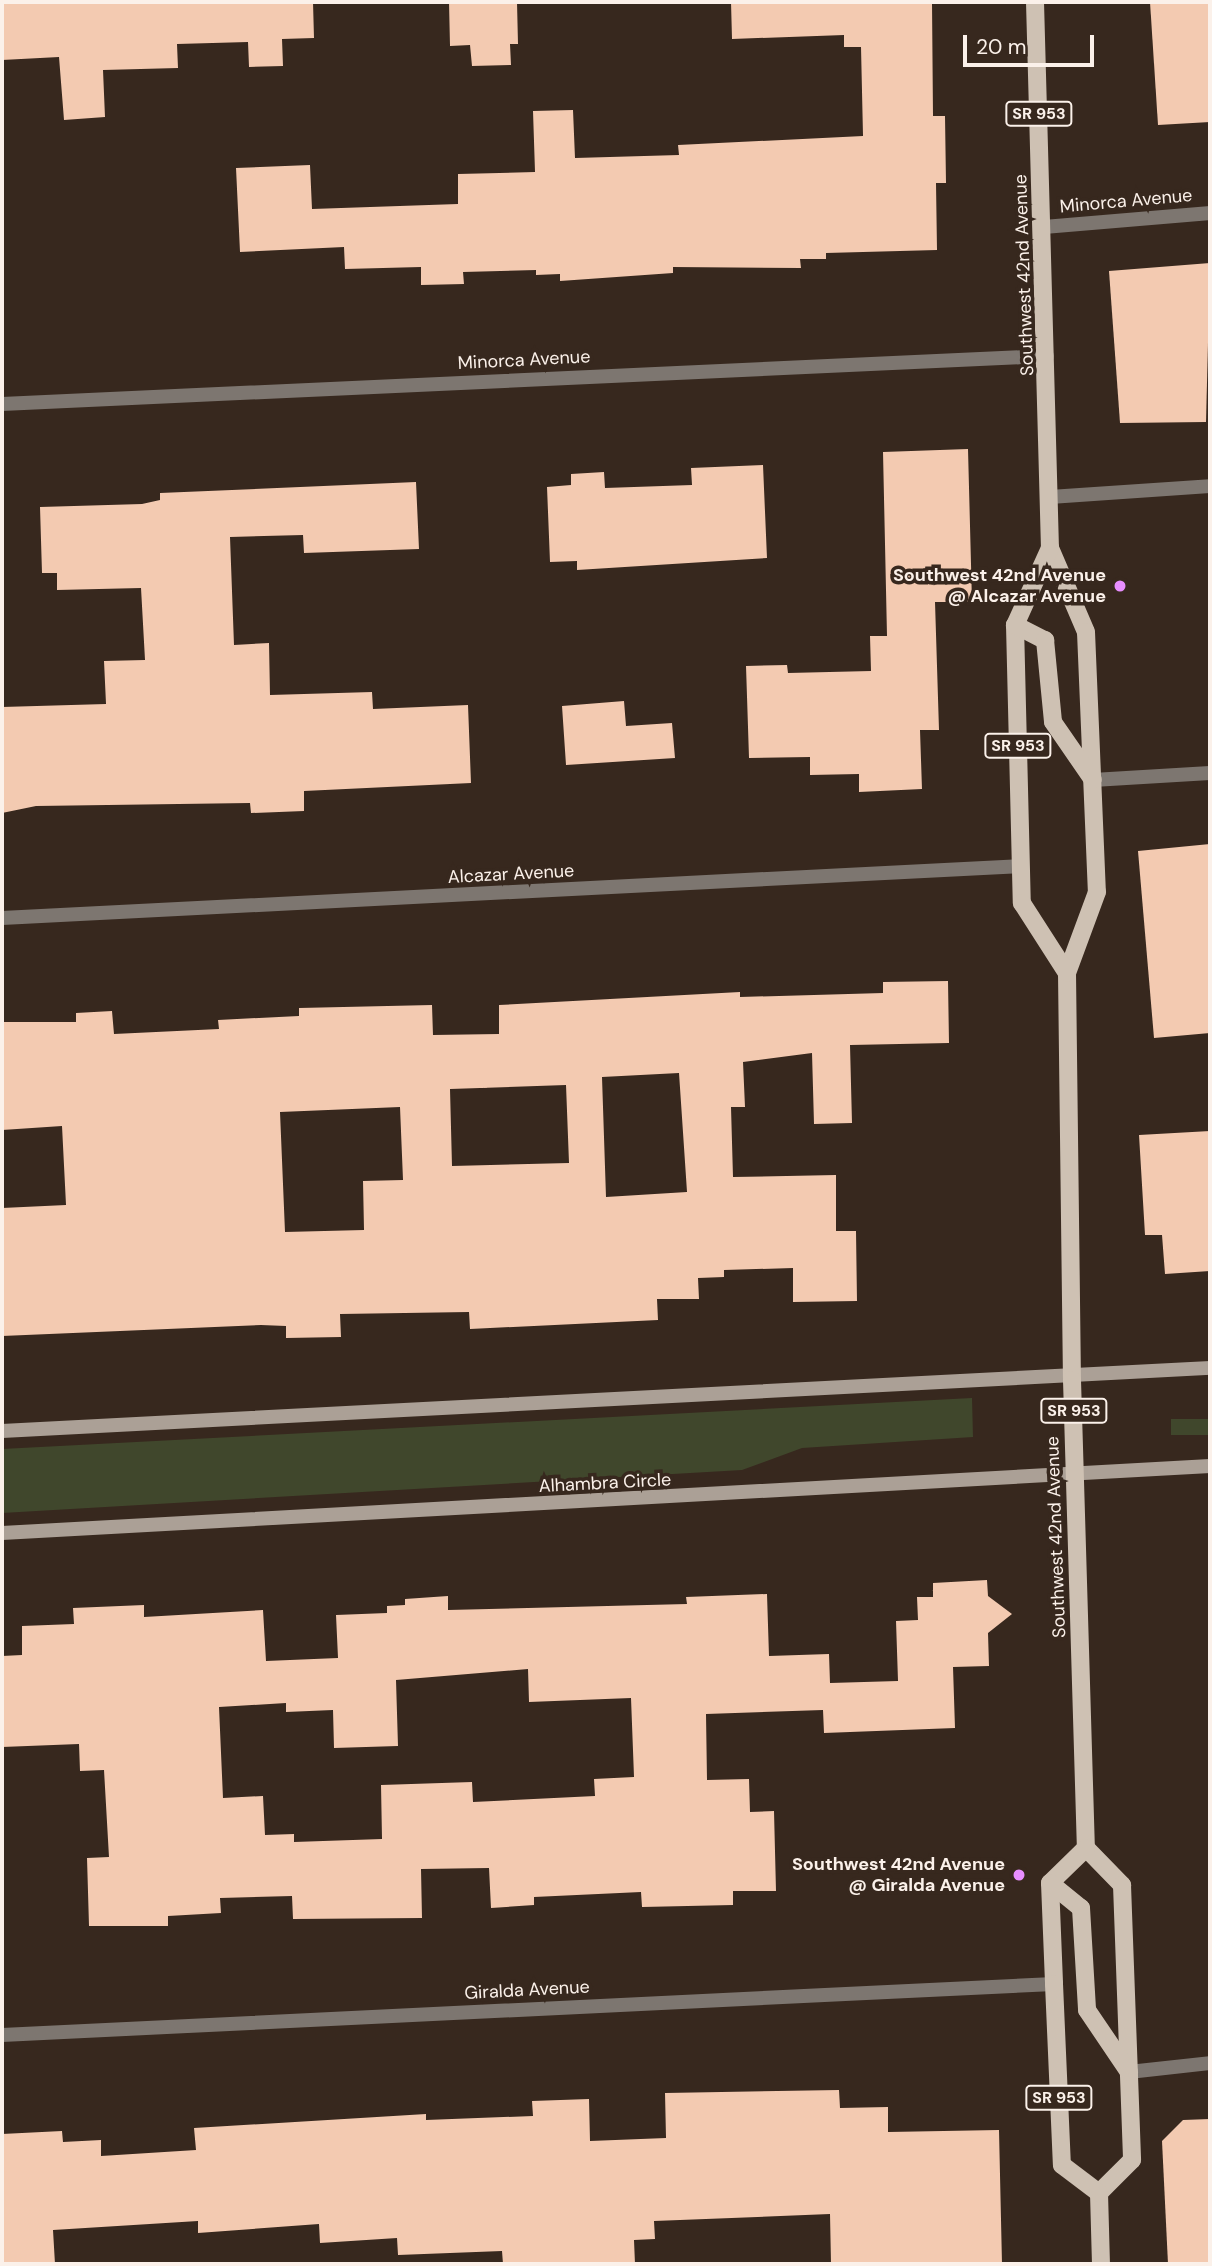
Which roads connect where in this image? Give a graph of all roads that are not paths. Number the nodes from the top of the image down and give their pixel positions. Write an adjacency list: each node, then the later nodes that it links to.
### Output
1 (1035, 2): 3 (main road, Southwest 42nd Avenue / SR 953)
2 (1210, 214): 3 (street, Minorca Avenue)
3 (1044, 227): 4 (main road, Southwest 42nd Avenue / SR 953)
4 (1047, 356): 5 (street, Minorca Avenue); 7 (main road, Southwest 42nd Avenue / SR 953)
5 (2, 404)
6 (1210, 486): 7 (street)
7 (1051, 497): 8 (main road, Southwest 42nd Avenue / SR 953)
8 (1051, 548): 9 (main road, Southwest 42nd Avenue / SR 953); 11 (main road, Southwest 42nd Avenue / SR 953)
9 (1015, 625): 11 (main road); 12 (main road, Southwest 42nd Avenue / SR 953)
10 (1210, 772): 11 (street)
11 (1093, 780): 14 (main road, Southwest 42nd Avenue / SR 953)
12 (1021, 866): 13 (street, Alcazar Avenue); 14 (main road, Southwest 42nd Avenue / SR 953)
13 (2, 918)
14 (1067, 973): 16 (main road, Southwest 42nd Avenue / SR 953)
15 (1210, 1368): 16 (street)
16 (1072, 1380): 17 (street); 19 (main road, Southwest 42nd Avenue / SR 953)
17 (2, 1431)
18 (1210, 1466): 19 (street, Alhambra Circle)
19 (1076, 1476): 20 (street, Alhambra Circle); 21 (main road, Southwest 42nd Avenue / SR 953)
20 (2, 1533)
21 (1086, 1848): 22 (main road); 26 (main road)
22 (1051, 1883): 23 (main road, SR 953); 26 (main road)
23 (1054, 1984): 24 (street, Giralda Avenue); 27 (main road, SR 953)
24 (2, 2035)
25 (1210, 2063): 26 (street)
26 (1129, 2071): 27 (main road)
27 (1099, 2193): 28 (main road)
28 (1101, 2264)

